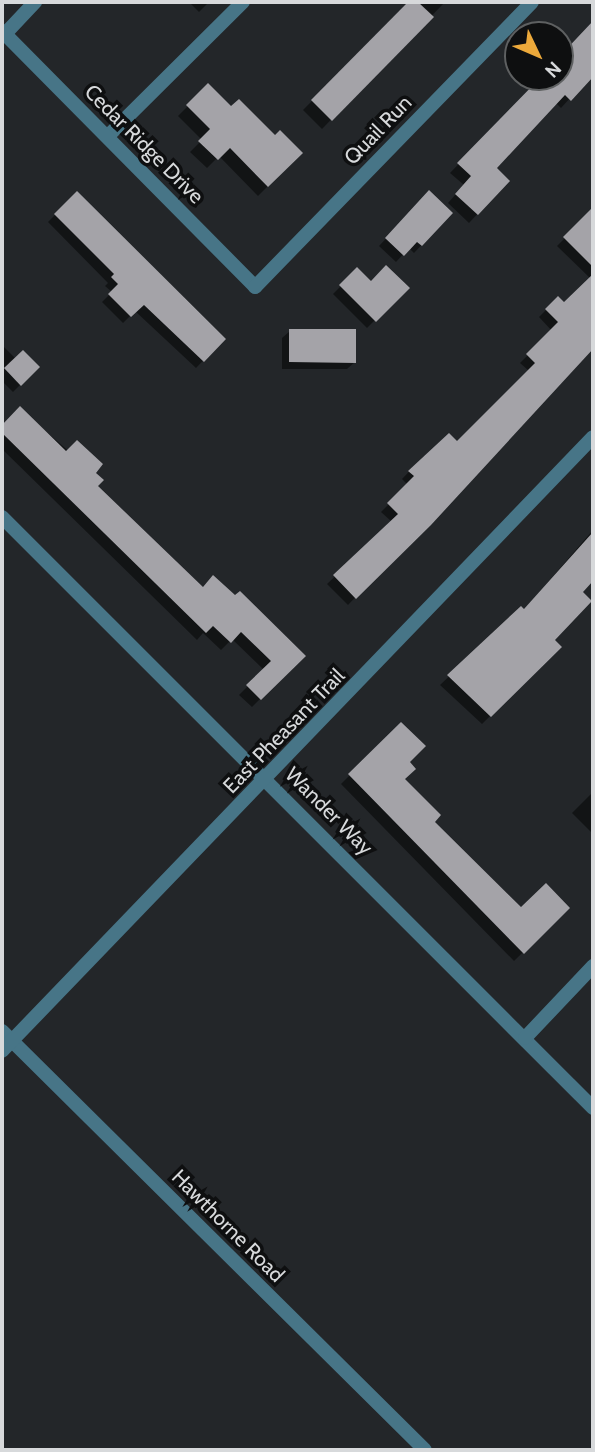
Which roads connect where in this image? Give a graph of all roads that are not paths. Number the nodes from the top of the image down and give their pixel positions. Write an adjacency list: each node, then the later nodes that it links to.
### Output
1 (36, 2): 4 (street)
2 (243, 2): 5 (street)
3 (532, 2): 6 (street, Quail Run)
4 (3, 33): 5 (street, Cedar Ridge Drive)
5 (108, 136): 6 (street, Cedar Ridge Drive)
6 (255, 287)
7 (593, 437): 9 (street, East Pheasant Trail)
8 (2, 517): 9 (street, Wander Way)
9 (268, 779): 11 (street, Wander Way); 12 (street, East Pheasant Trail)
10 (593, 966): 11 (street)
11 (525, 1038): 13 (street, Wander Way)
12 (5, 1041): 14 (street, Hawthorne Road)
13 (593, 1108)
14 (425, 1450)

